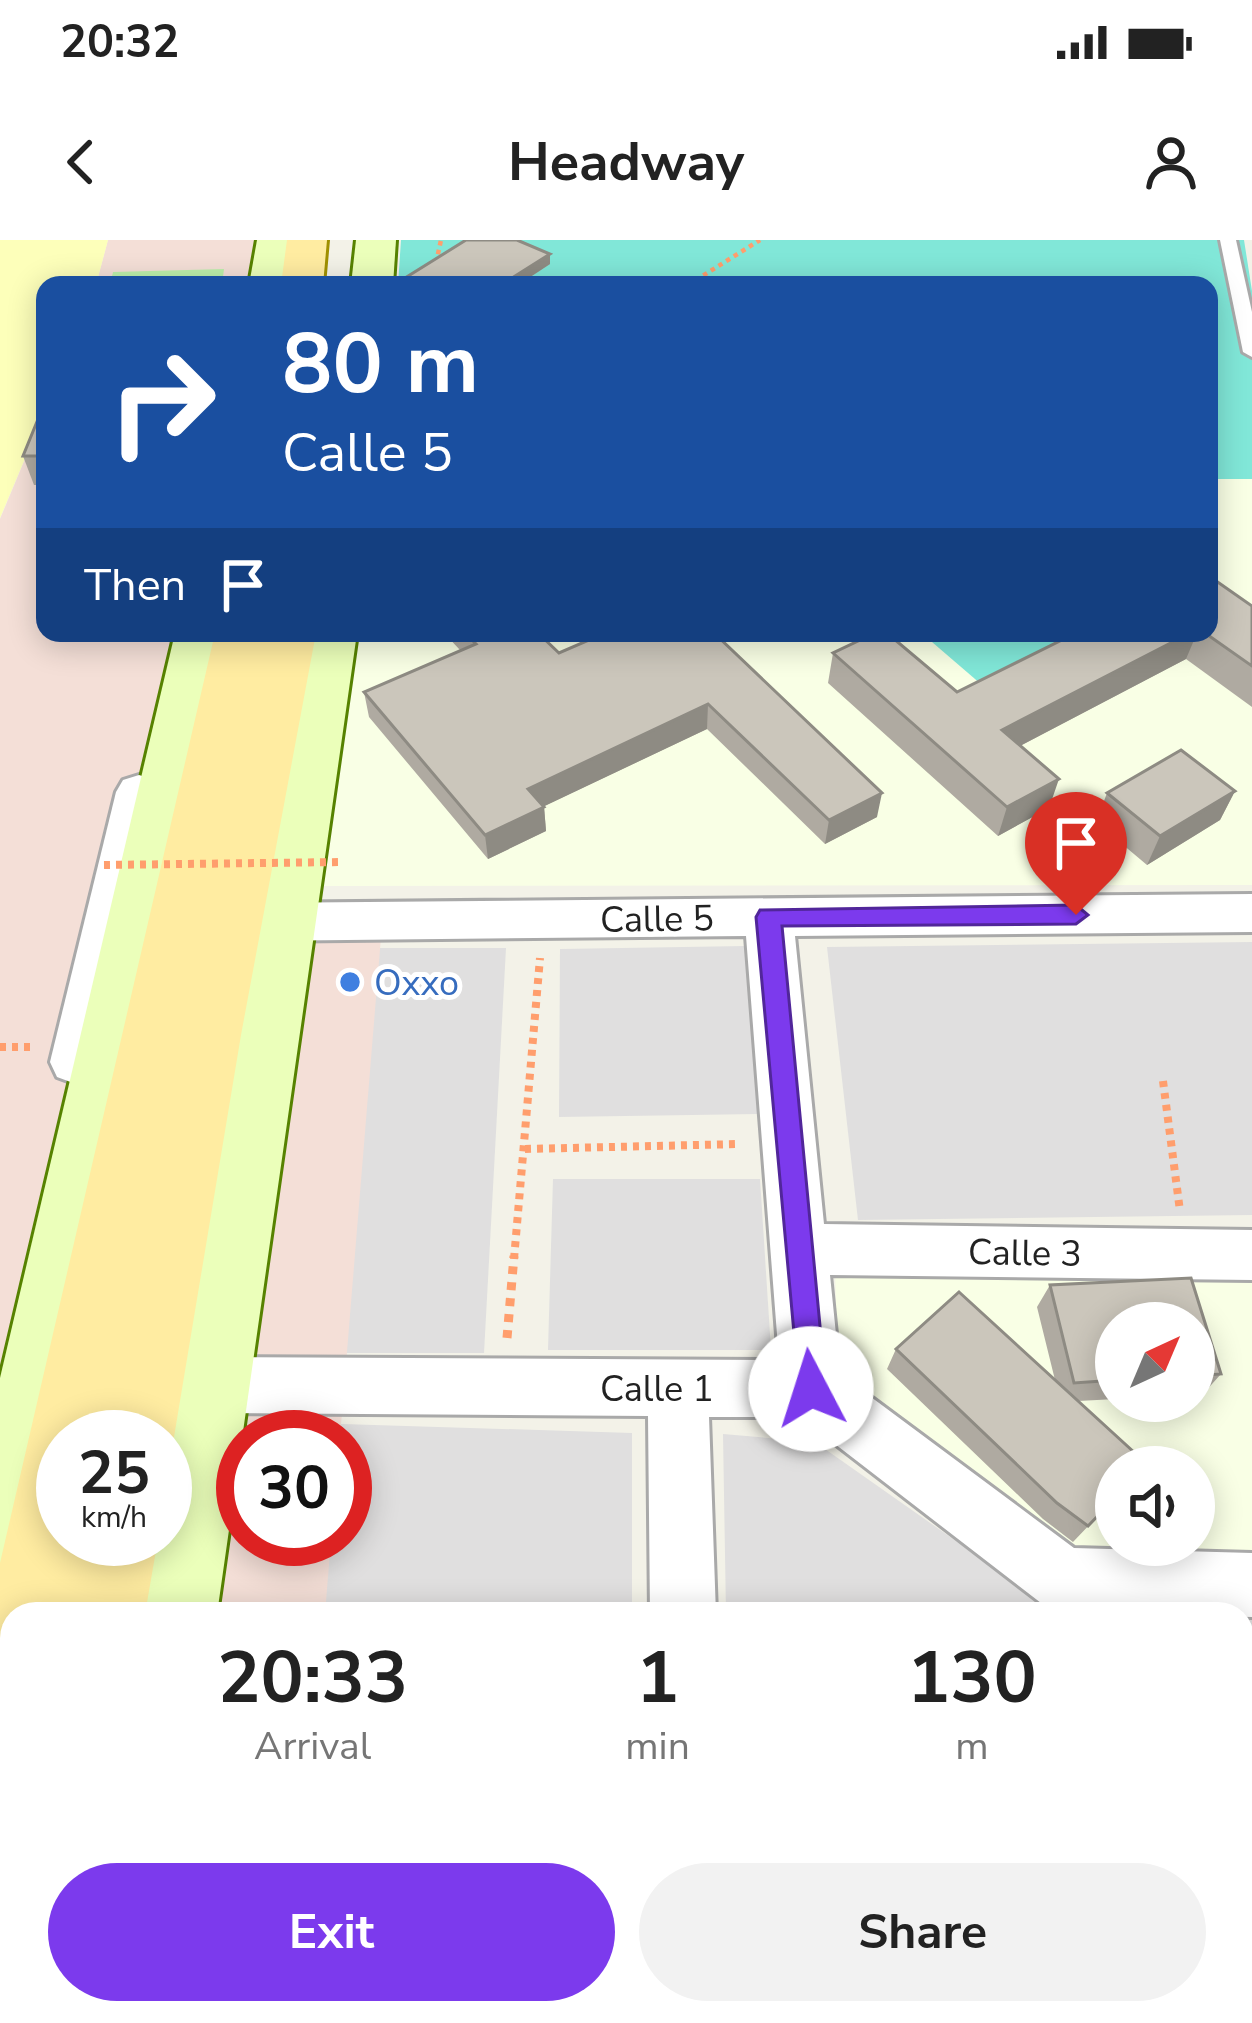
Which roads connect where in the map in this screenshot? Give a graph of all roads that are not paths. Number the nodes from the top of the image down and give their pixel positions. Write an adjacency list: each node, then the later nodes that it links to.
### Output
1 (259, 240): 7 (street)
2 (277, 240): 8 (main road)
3 (307, 240): 9 (main road)
4 (346, 240): 10 (main road)
5 (376, 240): 11 (main road)
6 (1228, 240): 12 (lane)
7 (253, 276)
8 (271, 276)
9 (303, 276)
10 (343, 276)
11 (373, 276)
12 (1250, 350)
13 (177, 642): 29 (street)
14 (198, 642): 19 (main road)
15 (226, 642): 19 (main road)
16 (240, 642): 22 (main road)
17 (287, 642): 22 (main road)
18 (327, 642): 22 (main road)
19 (129, 849): 22 (main road)
20 (1252, 913): 21 (street, Calle 5)
21 (769, 917): 22 (street, Calle 5); 24 (street)
22 (208, 922): 23 (main road); 26 (main road); 31 (main road); 32 (main road)
23 (109, 1048): 30 (main road); 33 (main road)
24 (799, 1249): 25 (street, Calle 3); 28 (street)
25 (1252, 1255)
26 (214, 1385): 27 (street, Calle 1); 40 (main road)
27 (678, 1389): 28 (street, Calle 1); 41 (street)
28 (811, 1389): 37 (street)
29 (0, 1390)
30 (67, 1410)
31 (73, 1410)
32 (141, 1410)
33 (0, 1549)
34 (39, 1566): 38 (main road)
35 (113, 1566): 39 (main road)
36 (1252, 1586): 37 (street)
37 (1162, 1599)
38 (31, 1602)
39 (107, 1602)
40 (179, 1602)
41 (683, 1602)

